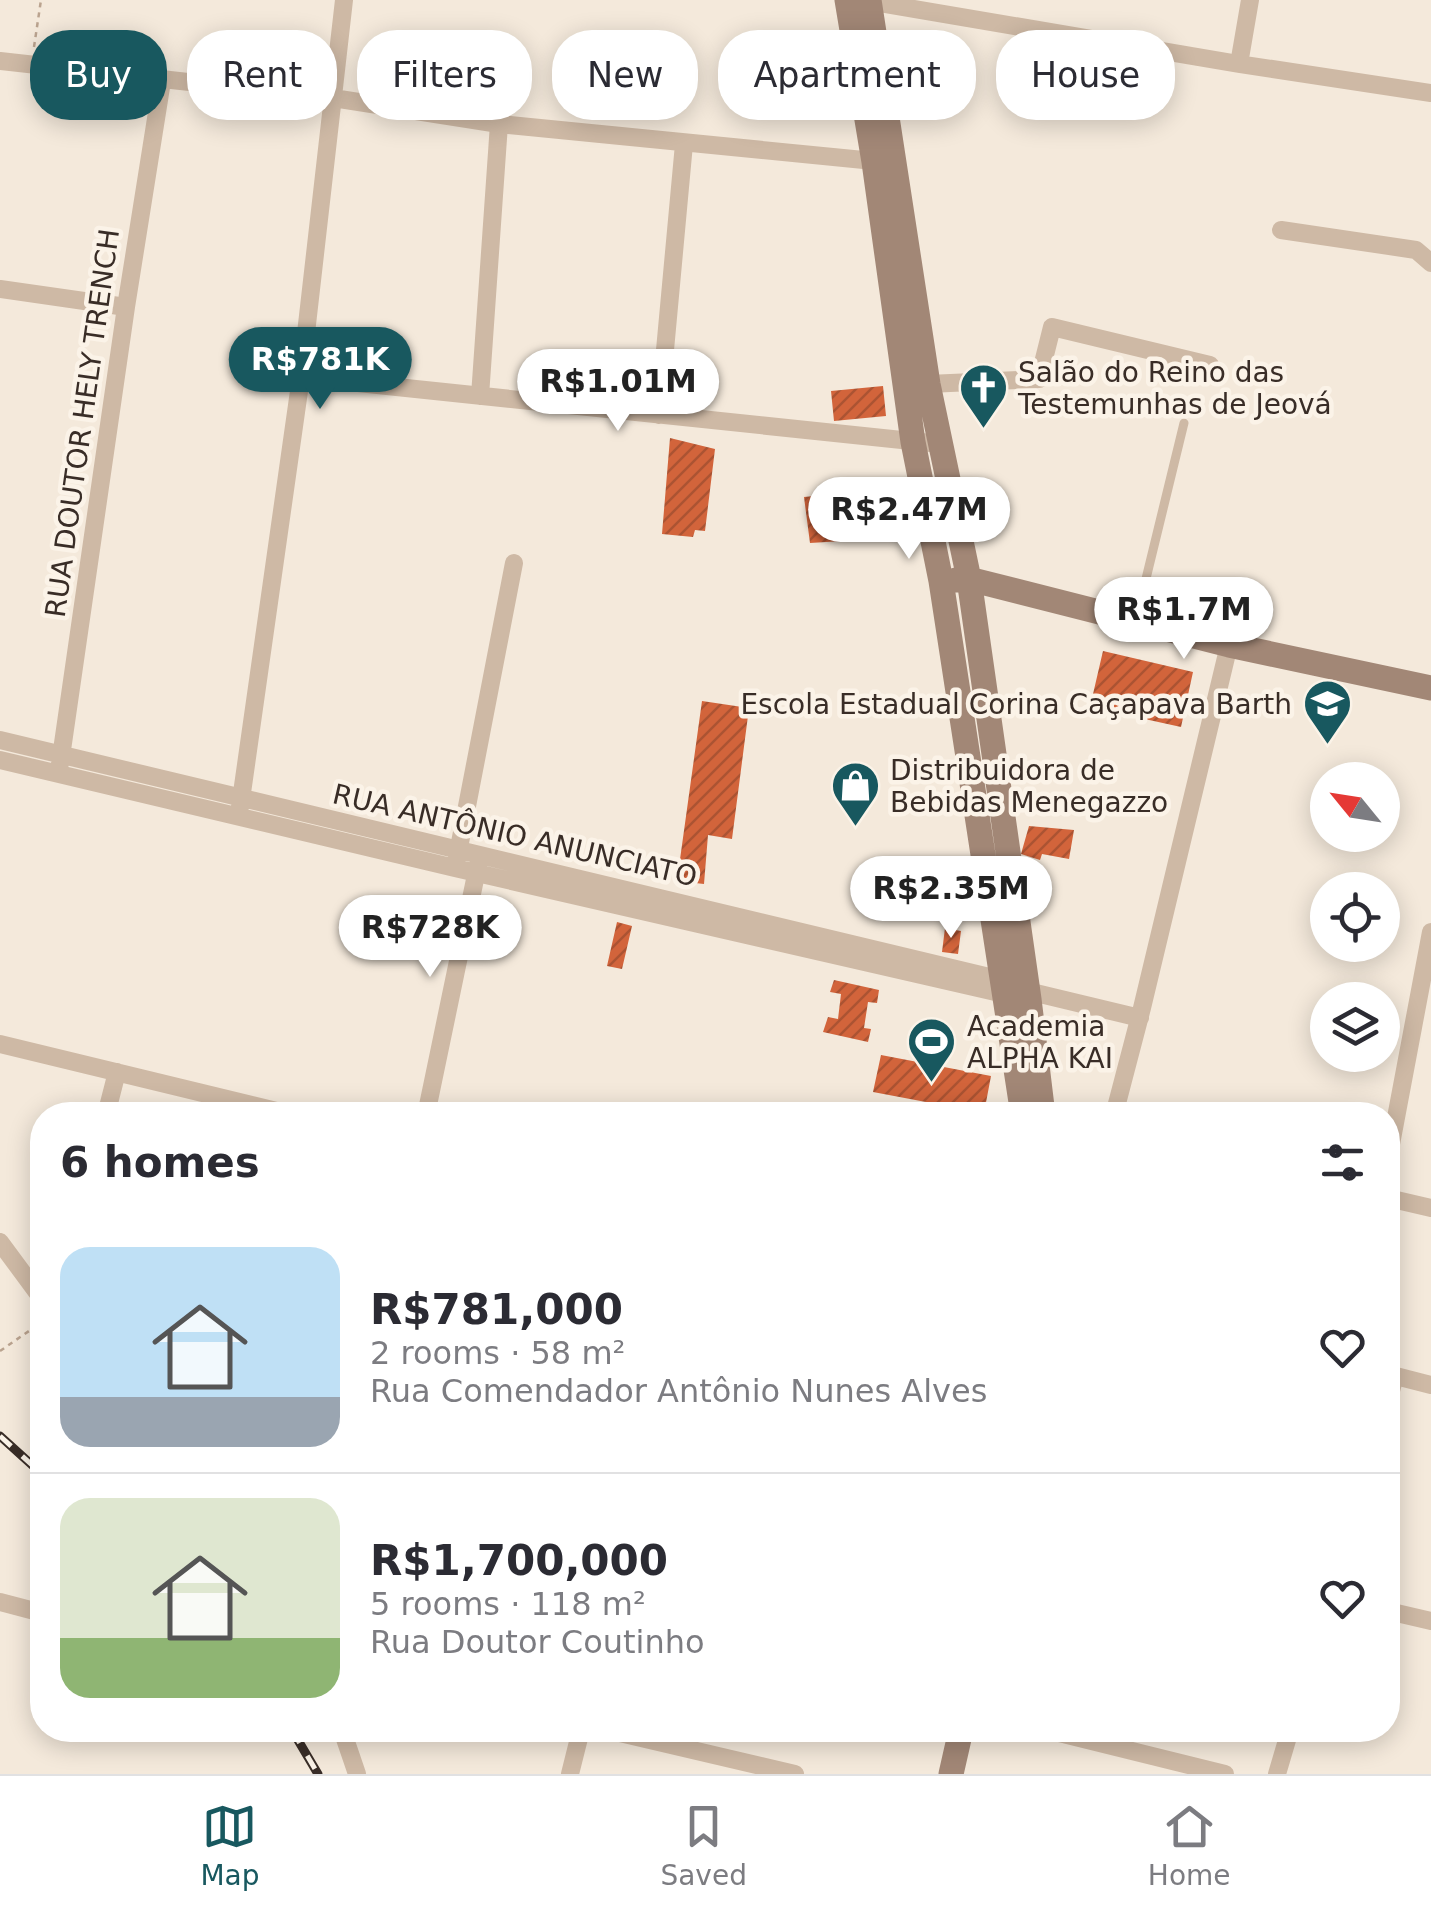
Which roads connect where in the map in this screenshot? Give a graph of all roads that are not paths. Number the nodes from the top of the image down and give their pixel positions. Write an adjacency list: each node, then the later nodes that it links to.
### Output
1 (344, 0): 6 (street)
2 (847, 0): 15 (main road)
3 (866, 0): 8 (street); 15 (main road)
4 (1250, 0): 8 (street)
5 (0, 61): 7 (street)
6 (337, 62)
7 (30, 64)
8 (1239, 64): 9 (street)
9 (1431, 93)
10 (337, 99): 13 (street)
11 (156, 120): 19 (street, RUA DOUTOR HELY TRENCH)
12 (330, 120): 21 (street)
13 (500, 124): 14 (street); 23 (street)
14 (684, 144): 15 (street); 24 (street)
15 (885, 162): 22 (main road); 26 (main road)
16 (1281, 230): 17 (street)
17 (1431, 262)
18 (0, 288): 19 (street)
19 (126, 306): 35 (street, RUA DOUTOR HELY TRENCH)
20 (1210, 366): 22 (street)
21 (300, 377): 23 (street); 40 (street)
22 (928, 384): 27 (main road)
23 (480, 396): 24 (street)
24 (659, 415): 26 (street)
25 (1184, 423): 31 (lane)
26 (913, 442): 27 (street); 30 (main road)
27 (940, 444): 29 (main road)
28 (514, 562): 43 (street)
29 (968, 579): 30 (main road); 31 (main road); 38 (main road)
30 (942, 581): 38 (main road)
31 (1138, 622): 32 (main road)
32 (1230, 645): 33 (main road); 47 (street)
33 (1431, 688)
34 (0, 740): 35 (street, RUA ANTÔNIO ANUNCIATO)
35 (62, 755): 37 (street, RUA DOUTOR HELY TRENCH); 39 (street, RUA ANTÔNIO ANUNCIATO)
36 (0, 760): 37 (street, RUA ANTÔNIO ANUNCIATO)
37 (58, 774): 41 (street, RUA ANTÔNIO ANUNCIATO)
38 (984, 778): 46 (main road)
39 (188, 785): 40 (street, RUA ANTÔNIO ANUNCIATO); 41 (street)
40 (241, 798): 42 (street); 43 (street, RUA ANTÔNIO ANUNCIATO)
41 (184, 804): 42 (street, RUA ANTÔNIO ANUNCIATO)
42 (238, 817): 43 (street, RUA ANTÔNIO ANUNCIATO)
43 (457, 859): 44 (street, RUA ANTÔNIO ANUNCIATO)
44 (478, 864): 46 (street, RUA ANTÔNIO ANUNCIATO); 53 (street)
45 (1431, 932): 48 (street)
46 (1012, 988): 47 (street, RUA ANTÔNIO ANUNCIATO); 54 (main road); 55 (main road)
47 (1140, 1018): 56 (street)
48 (1422, 1031): 57 (street)
49 (0, 1044): 50 (street)
50 (117, 1072): 51 (street); 52 (street)
51 (109, 1102)
52 (240, 1102)
53 (429, 1102)
54 (1023, 1102)
55 (1040, 1102)
56 (1117, 1102)
57 (1400, 1114)
58 (1400, 1201): 59 (street)
59 (1431, 1208)
60 (0, 1242): 61 (street)
61 (30, 1283)
62 (1400, 1377): 63 (street)
63 (1431, 1385)
64 (0, 1602): 65 (street)
65 (30, 1609)
66 (1400, 1614): 67 (street)
67 (1431, 1621)
68 (346, 1742): 76 (street)
69 (577, 1742): 77 (street)
70 (654, 1742): 74 (street)
71 (959, 1742): 79 (main road)
72 (1091, 1742): 75 (street)
73 (1286, 1742): 81 (street)
74 (764, 1770): 78 (street)
75 (1193, 1770): 80 (street)
76 (357, 1774)
77 (570, 1774)
78 (796, 1774)
79 (951, 1774)
80 (1226, 1774)
81 (1277, 1774)

